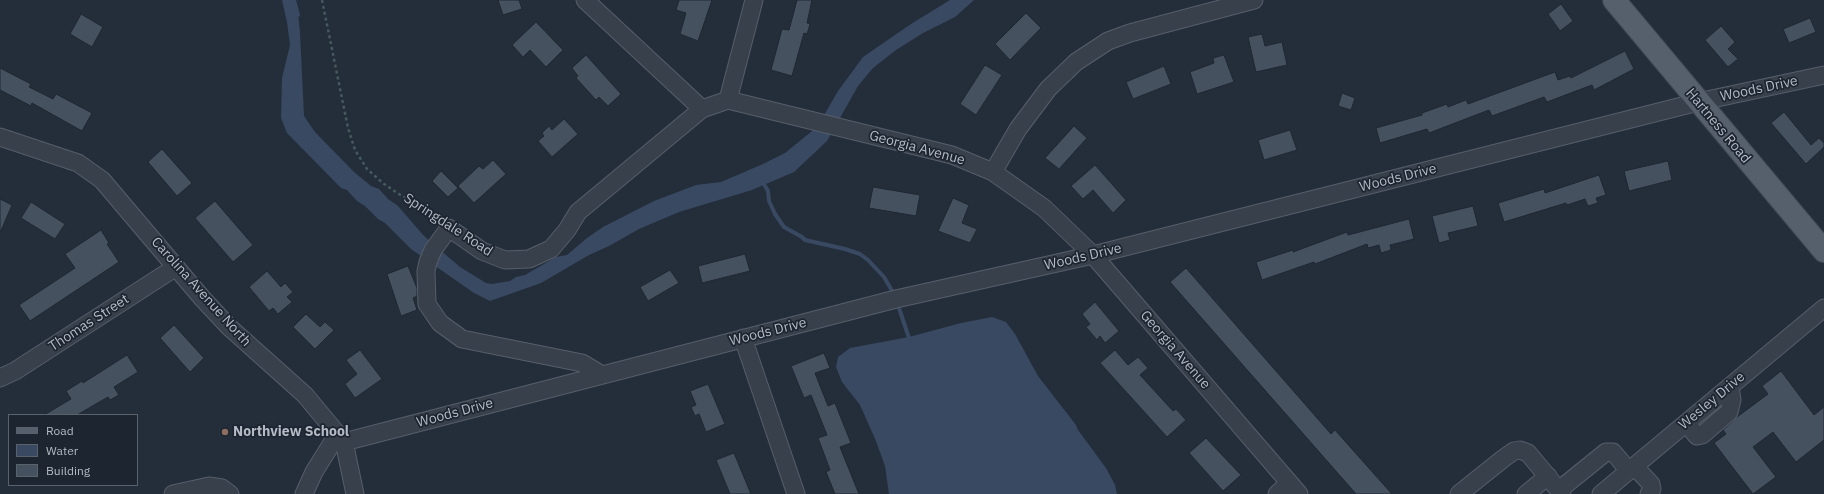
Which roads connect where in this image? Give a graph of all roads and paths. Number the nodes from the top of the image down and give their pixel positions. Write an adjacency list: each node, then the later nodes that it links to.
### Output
1 (322, 0): 12 (path, Springdale Road)
2 (585, 0): 9 (street)
3 (754, 0): 7 (street)
4 (1254, 0): 11 (street)
5 (1614, 0): 8 (main road, Hartness Road)
6 (1824, 75): 8 (street, Woods Drive)
7 (728, 100): 9 (street); 11 (street, Georgia Avenue)
8 (1698, 102): 13 (main road, Hartness Road); 14 (street, Woods Drive)
9 (702, 109): 12 (street, Springdale Road)
10 (0, 137): 15 (street, Carolina Avenue North)
11 (994, 172): 14 (street, Georgia Avenue)
12 (445, 234): 18 (street)
13 (1824, 250)
14 (1093, 255): 17 (street, Woods Drive); 24 (street, Georgia Avenue)
15 (176, 267): 19 (street, Thomas Street); 20 (street, Carolina Avenue North)
16 (1824, 308): 21 (street, Wesley Drive)
17 (743, 338): 18 (street, Woods Drive); 29 (street)
18 (602, 375): 20 (street, Woods Drive)
19 (0, 378)
20 (340, 438): 23 (street); 28 (street, Carolina Avenue North)
21 (1632, 468): 25 (street); 32 (street, Wesley Drive); 33 (street)
22 (1548, 476): 25 (street); 30 (street); 31 (street)
23 (310, 489)
24 (1289, 490)
25 (1561, 492)
26 (173, 494): 27 (street)
27 (230, 494)
28 (354, 494)
29 (796, 494)
30 (1459, 494)
31 (1526, 494)
32 (1601, 494)
33 (1649, 494)

